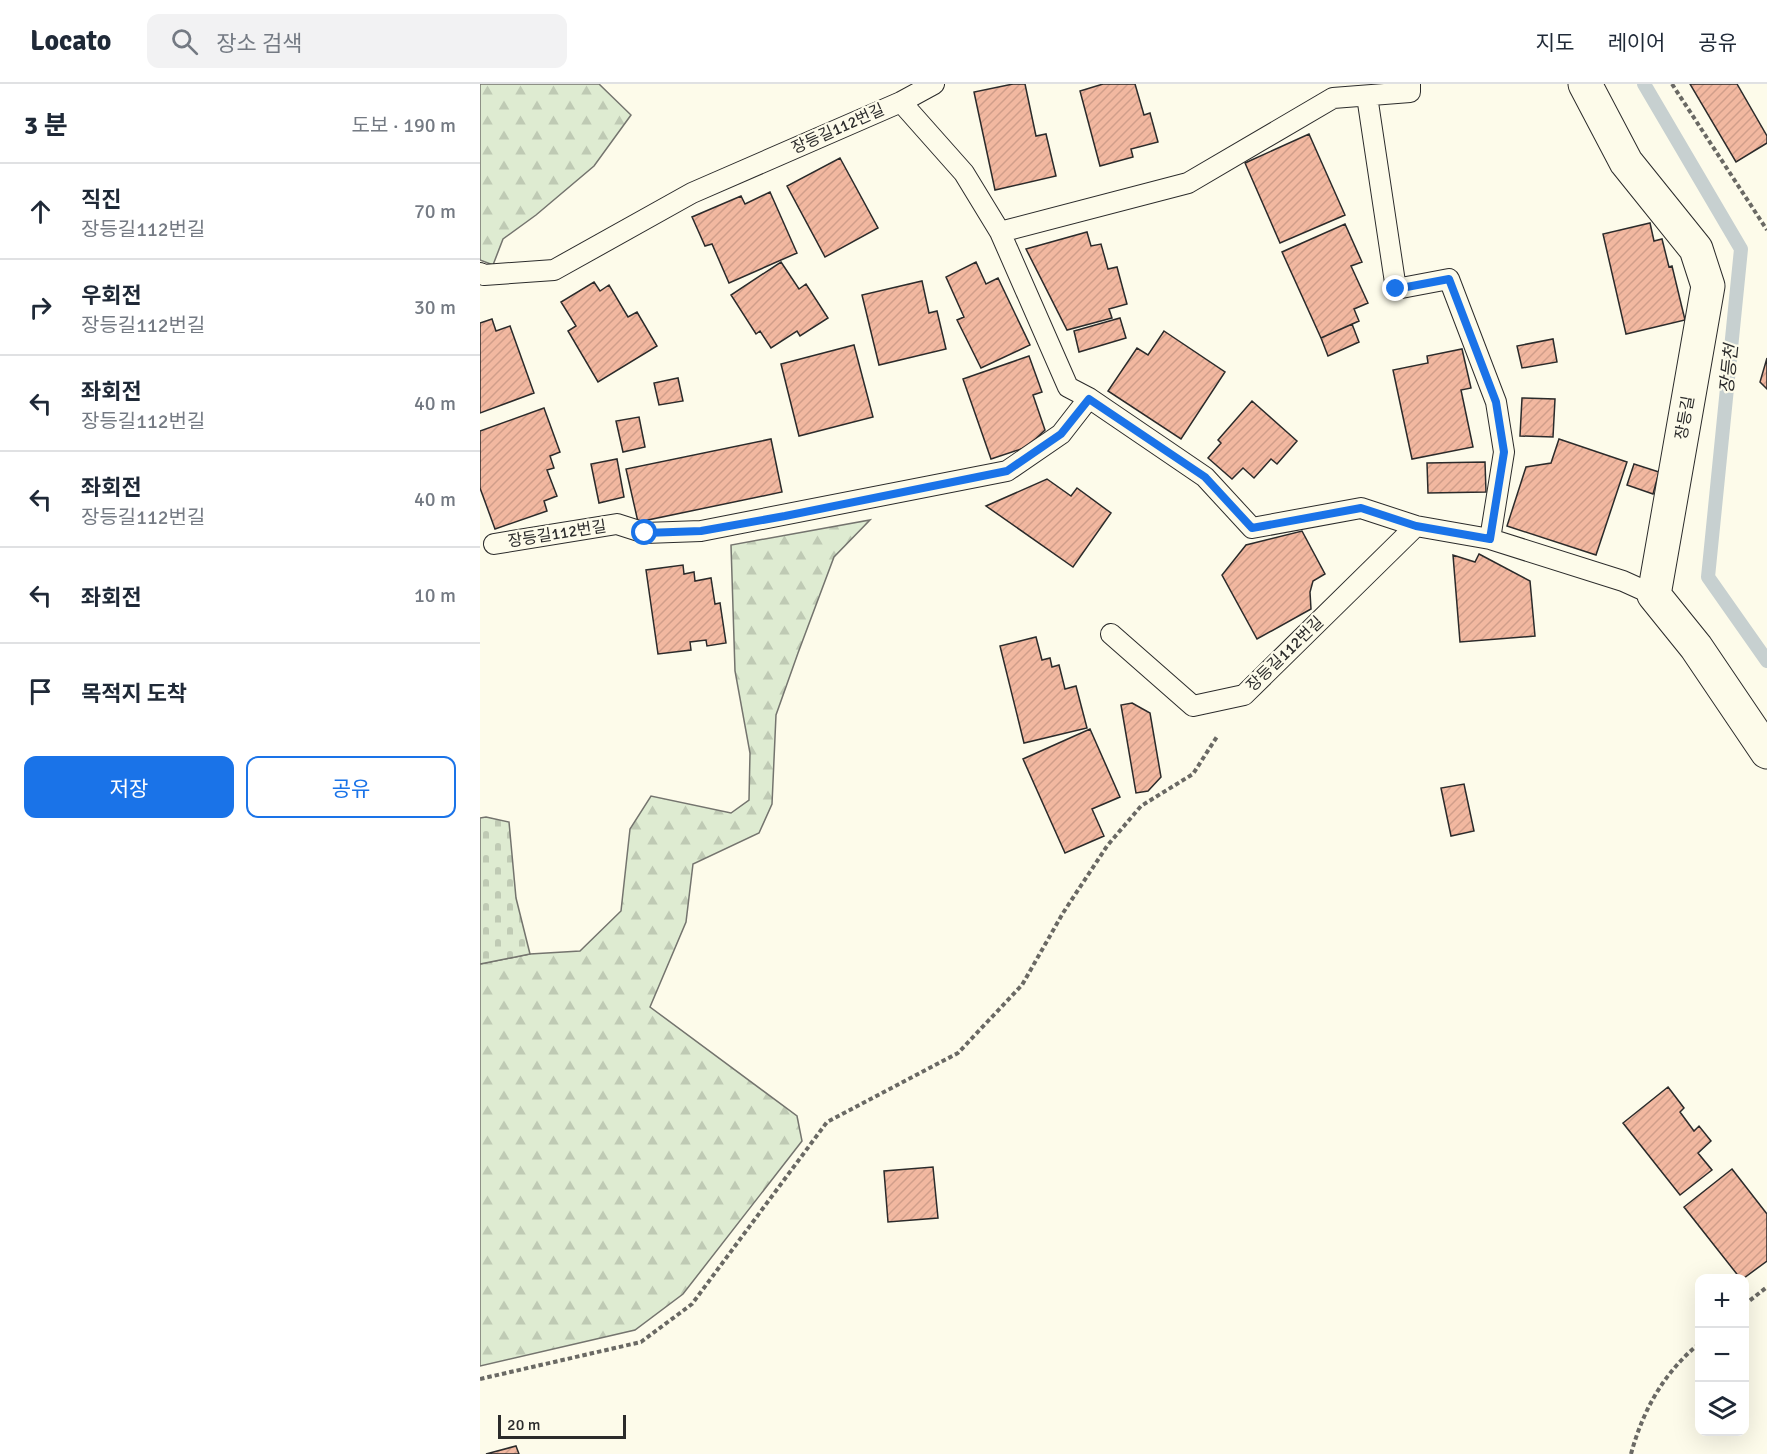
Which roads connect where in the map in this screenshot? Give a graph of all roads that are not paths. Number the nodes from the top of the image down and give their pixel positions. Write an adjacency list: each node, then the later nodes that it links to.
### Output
1 (934, 84): 5 (lane, 장등길112번길)
2 (1410, 84): 4 (lane)
3 (1585, 84): 12 (street, 장등길)
4 (1367, 96): 6 (lane); 10 (lane)
5 (901, 102): 6 (lane, 장등길112번길); 7 (lane, 장등길112번길)
6 (1000, 232): 8 (lane, 장등길112번길)
7 (480, 273)
8 (1089, 399): 9 (lane, 장등길112번길); 11 (lane, 장등길112번길)
9 (1416, 526): 10 (lane, 장등길112번길); 13 (lane, 장등길112번길)
10 (1490, 539): 12 (lane, 장등길112번길)
11 (494, 544)
12 (1654, 595): 14 (street)
13 (1111, 634)
14 (1767, 752)

